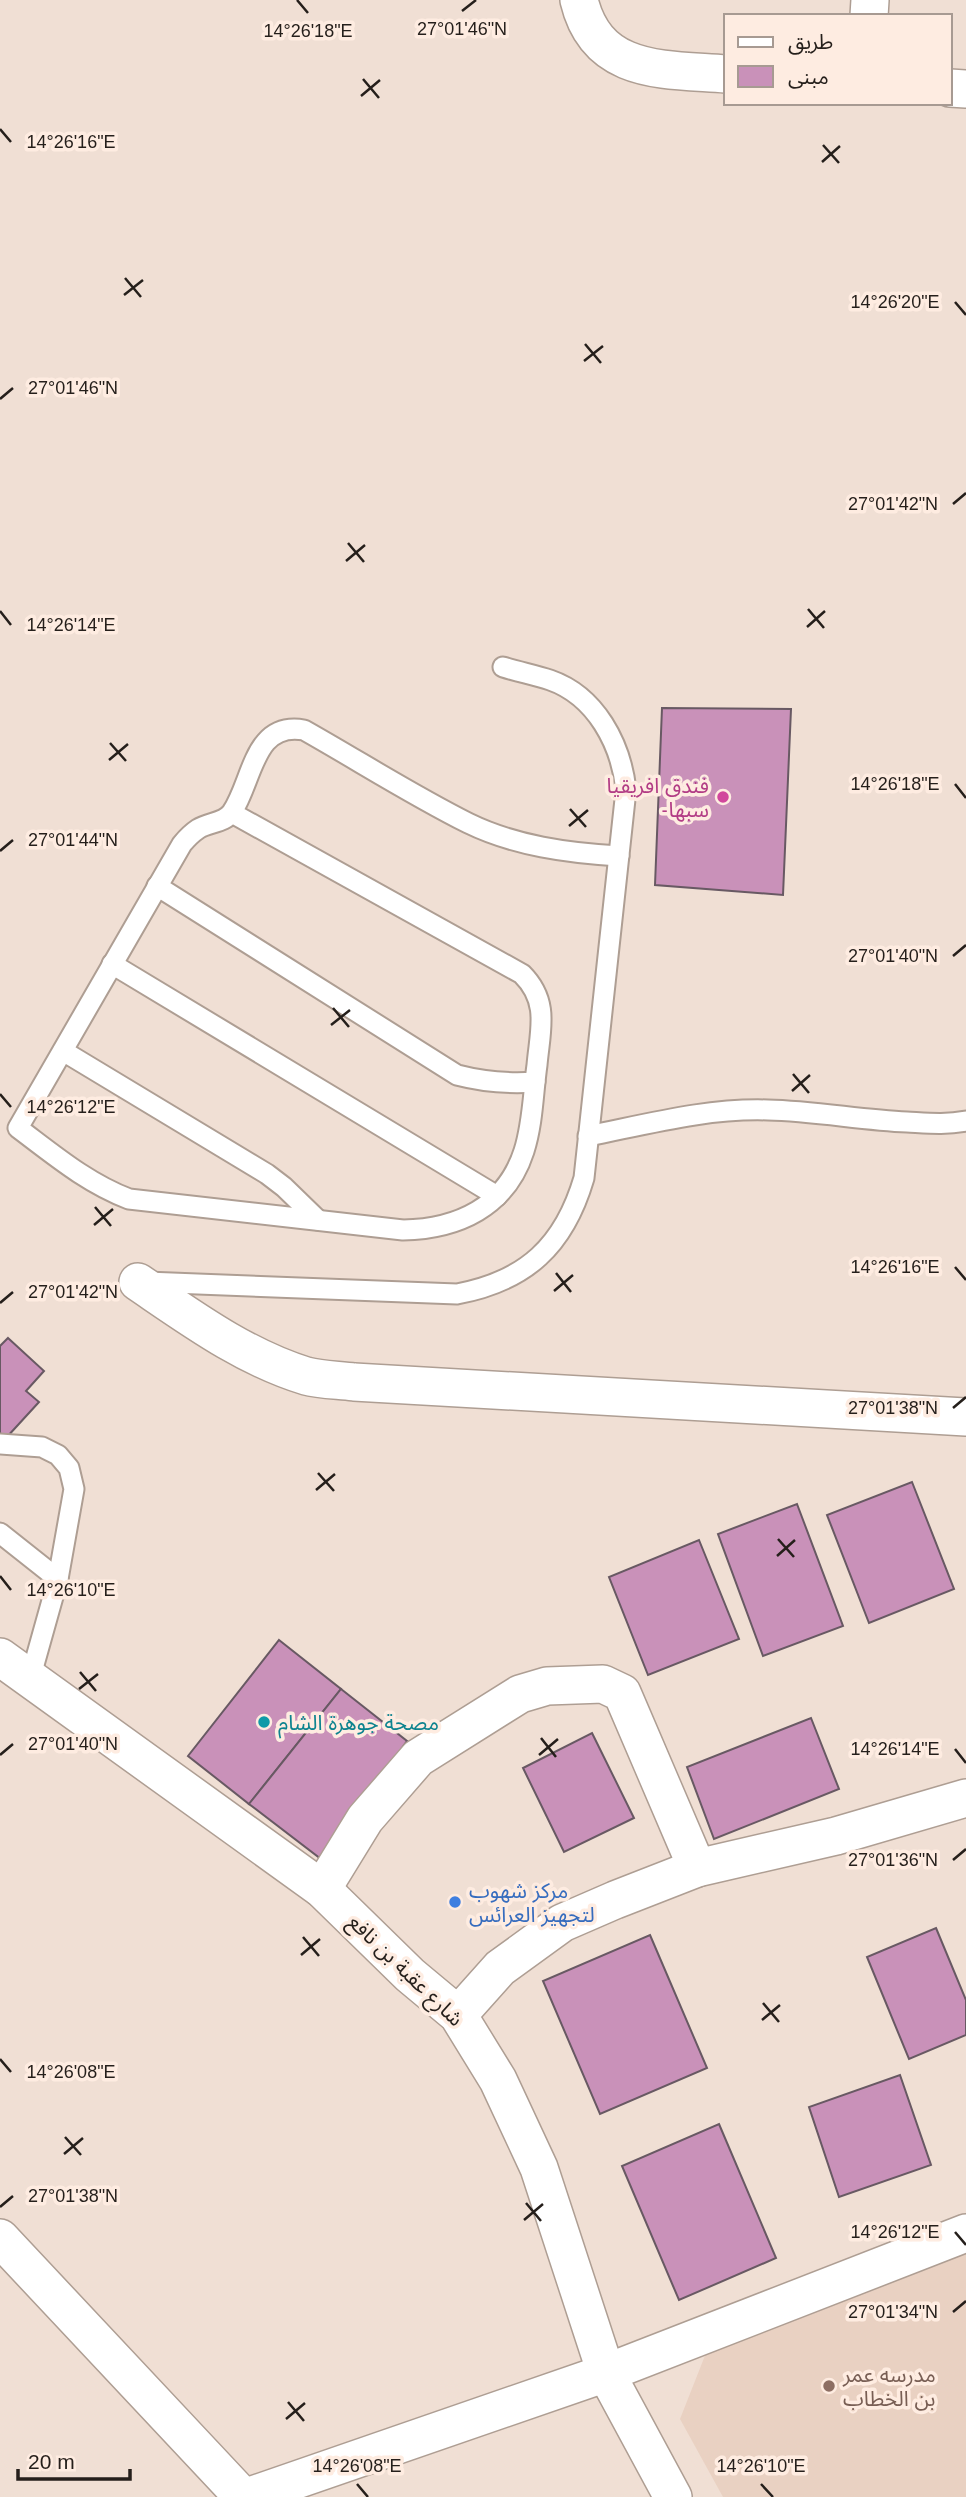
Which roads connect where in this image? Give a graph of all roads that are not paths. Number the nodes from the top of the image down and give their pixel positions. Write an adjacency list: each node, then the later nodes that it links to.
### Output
1 (579, 0): 2 (street)
2 (724, 74)
3 (503, 667): 5 (lane)
4 (232, 813): 5 (lane); 6 (lane); 9 (lane)
5 (619, 856): 11 (lane)
6 (157, 886): 7 (lane); 9 (lane)
7 (113, 964): 8 (lane); 12 (lane)
8 (63, 1051): 13 (lane); 13 (lane)
9 (535, 1082): 12 (lane)
10 (966, 1121): 11 (lane)
11 (588, 1136): 14 (lane)
12 (497, 1195): 13 (lane)
13 (318, 1220)
14 (138, 1282): 15 (street)
15 (966, 1418)
16 (0, 1444): 18 (lane)
17 (0, 1533): 18 (lane)
18 (58, 1579): 20 (lane)
19 (0, 1657): 20 (street, شارع عقبة بن نافع)
20 (30, 1679): 23 (street, شارع عقبة بن نافع)
21 (966, 1798): 22 (street)
22 (697, 1868): 23 (street); 24 (street)
23 (322, 1889): 24 (street, شارع عقبة بن نافع)
24 (458, 2015): 27 (street, شارع عقبة بن نافع)
25 (966, 2233): 27 (street)
26 (0, 2238): 28 (street)
27 (606, 2373): 28 (street); 29 (street, شارع عقبة بن نافع)
28 (245, 2497)
29 (673, 2497)

